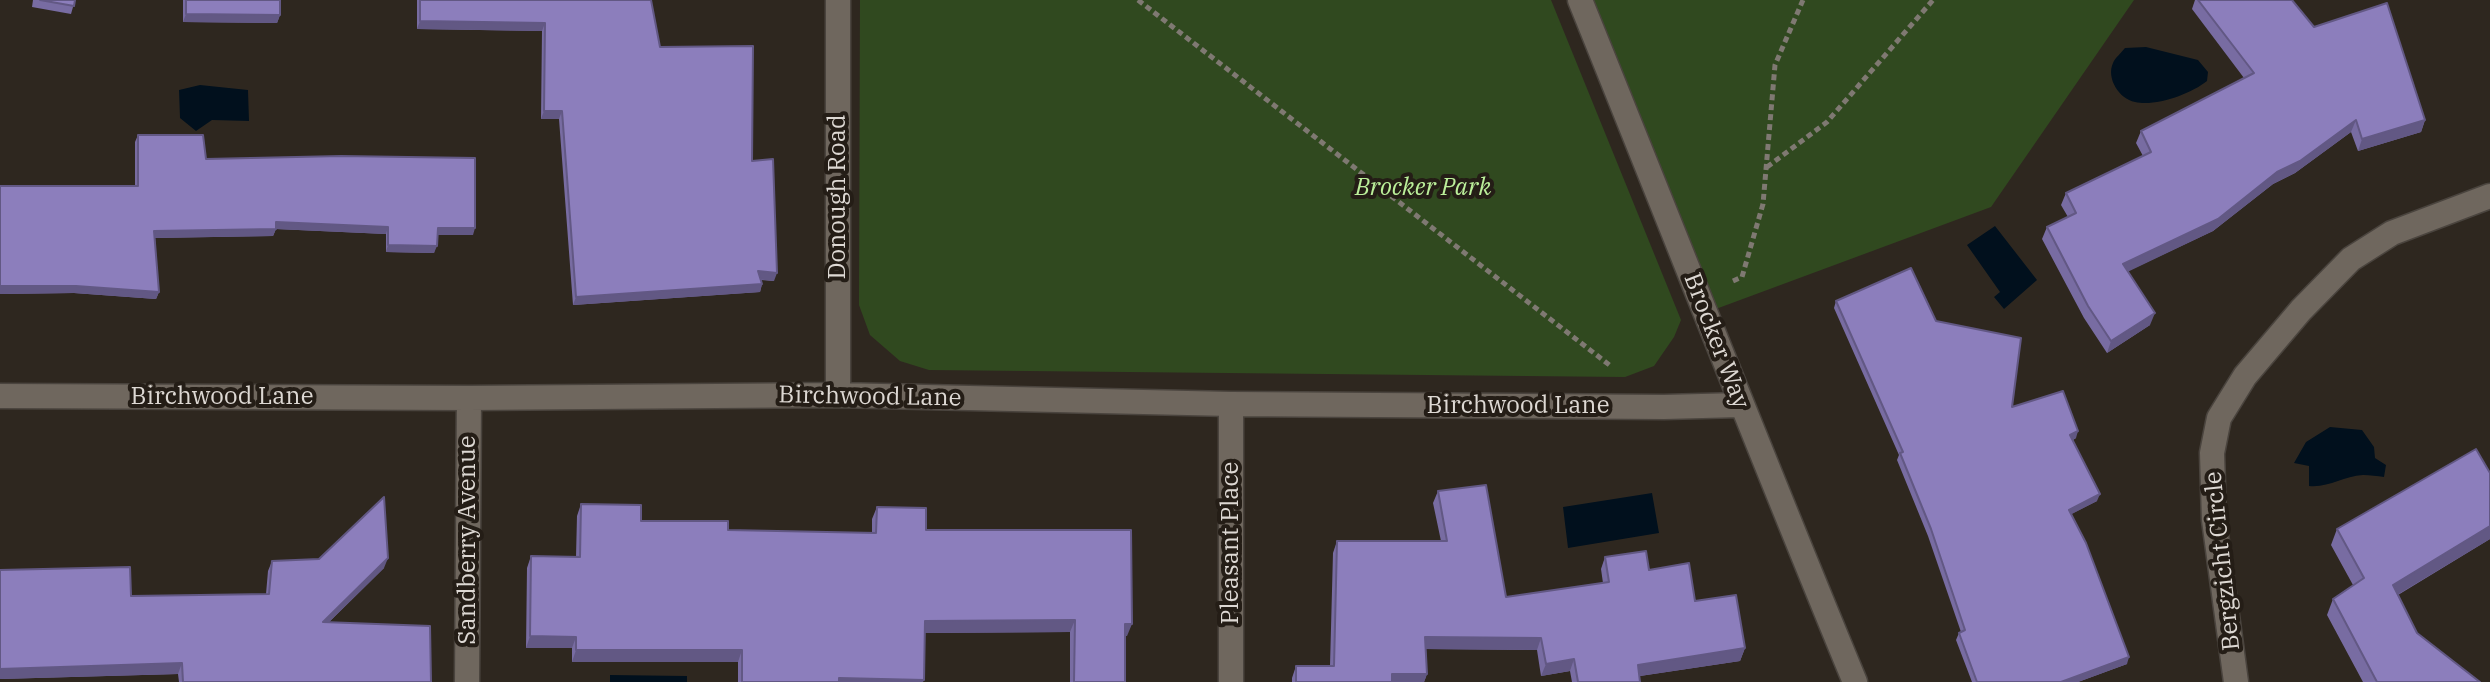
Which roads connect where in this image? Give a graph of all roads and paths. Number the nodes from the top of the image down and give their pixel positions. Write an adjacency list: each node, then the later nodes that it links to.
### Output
1 (838, 0): 10 (street, Donough Road)
2 (1138, 0): 9 (path)
3 (1580, 0): 8 (street, Brocker Way)
4 (1803, 0): 6 (path)
5 (1933, 0): 6 (path)
6 (1766, 168): 8 (path)
7 (2490, 196): 18 (street, Bergzicht Circle)
8 (1699, 293): 14 (street, Brocker Way)
9 (1614, 368)
10 (838, 395): 12 (street, Birchwood Lane); 13 (street, Birchwood Lane)
11 (0, 396): 12 (street, Birchwood Lane)
12 (469, 398): 15 (street, Sandberry Avenue)
13 (1231, 404): 14 (street, Birchwood Lane); 16 (street, Pleasant Place)
14 (1740, 405): 17 (street, Brocker Way)
15 (467, 682)
16 (1231, 682)
17 (1855, 682)
18 (2236, 682)

